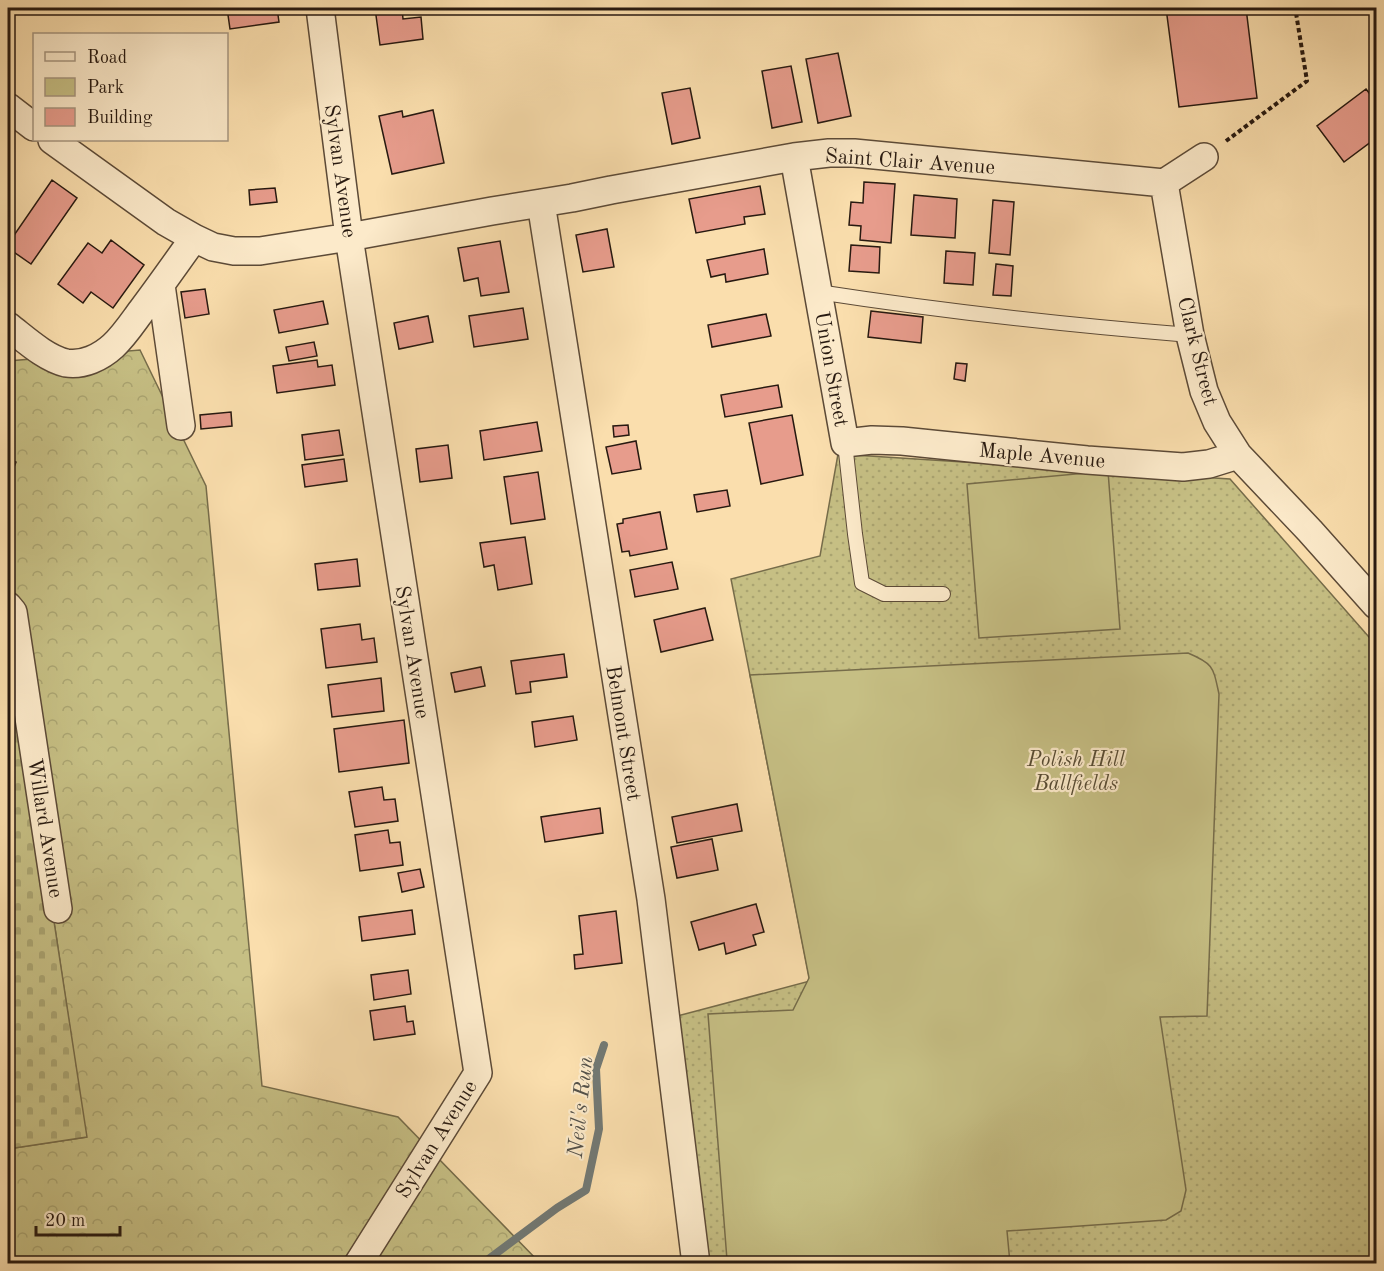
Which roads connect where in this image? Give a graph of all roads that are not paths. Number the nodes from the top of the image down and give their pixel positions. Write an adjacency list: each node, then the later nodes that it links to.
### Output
1 (320, 8): 9 (street, Sylvan Avenue)
2 (8, 107): 3 (street)
3 (33, 126)
4 (53, 141): 10 (street, Saint Clair Avenue)
5 (794, 157): 7 (street, Saint Clair Avenue); 8 (street, Saint Clair Avenue); 12 (street, Union Street)
6 (1204, 157): 7 (street)
7 (1164, 183): 14 (street, Clark Street)
8 (540, 203): 9 (street, Saint Clair Avenue); 23 (street, Belmont Street)
9 (349, 237): 10 (street, Saint Clair Avenue); 22 (street, Sylvan Avenue)
10 (194, 238): 11 (street)
11 (161, 285): 13 (street); 15 (street)
12 (818, 292): 14 (lane); 16 (street, Union Street)
13 (8, 326)
14 (1190, 335): 17 (street, Clark Street)
15 (181, 426)
16 (845, 443): 17 (street, Maple Avenue); 18 (lane, Union Street)
17 (1238, 455): 19 (street, Clark Street)
18 (943, 594)
19 (1377, 605)
20 (8, 606): 21 (street, Willard Avenue)
21 (58, 909)
22 (358, 1263)
23 (696, 1263)

